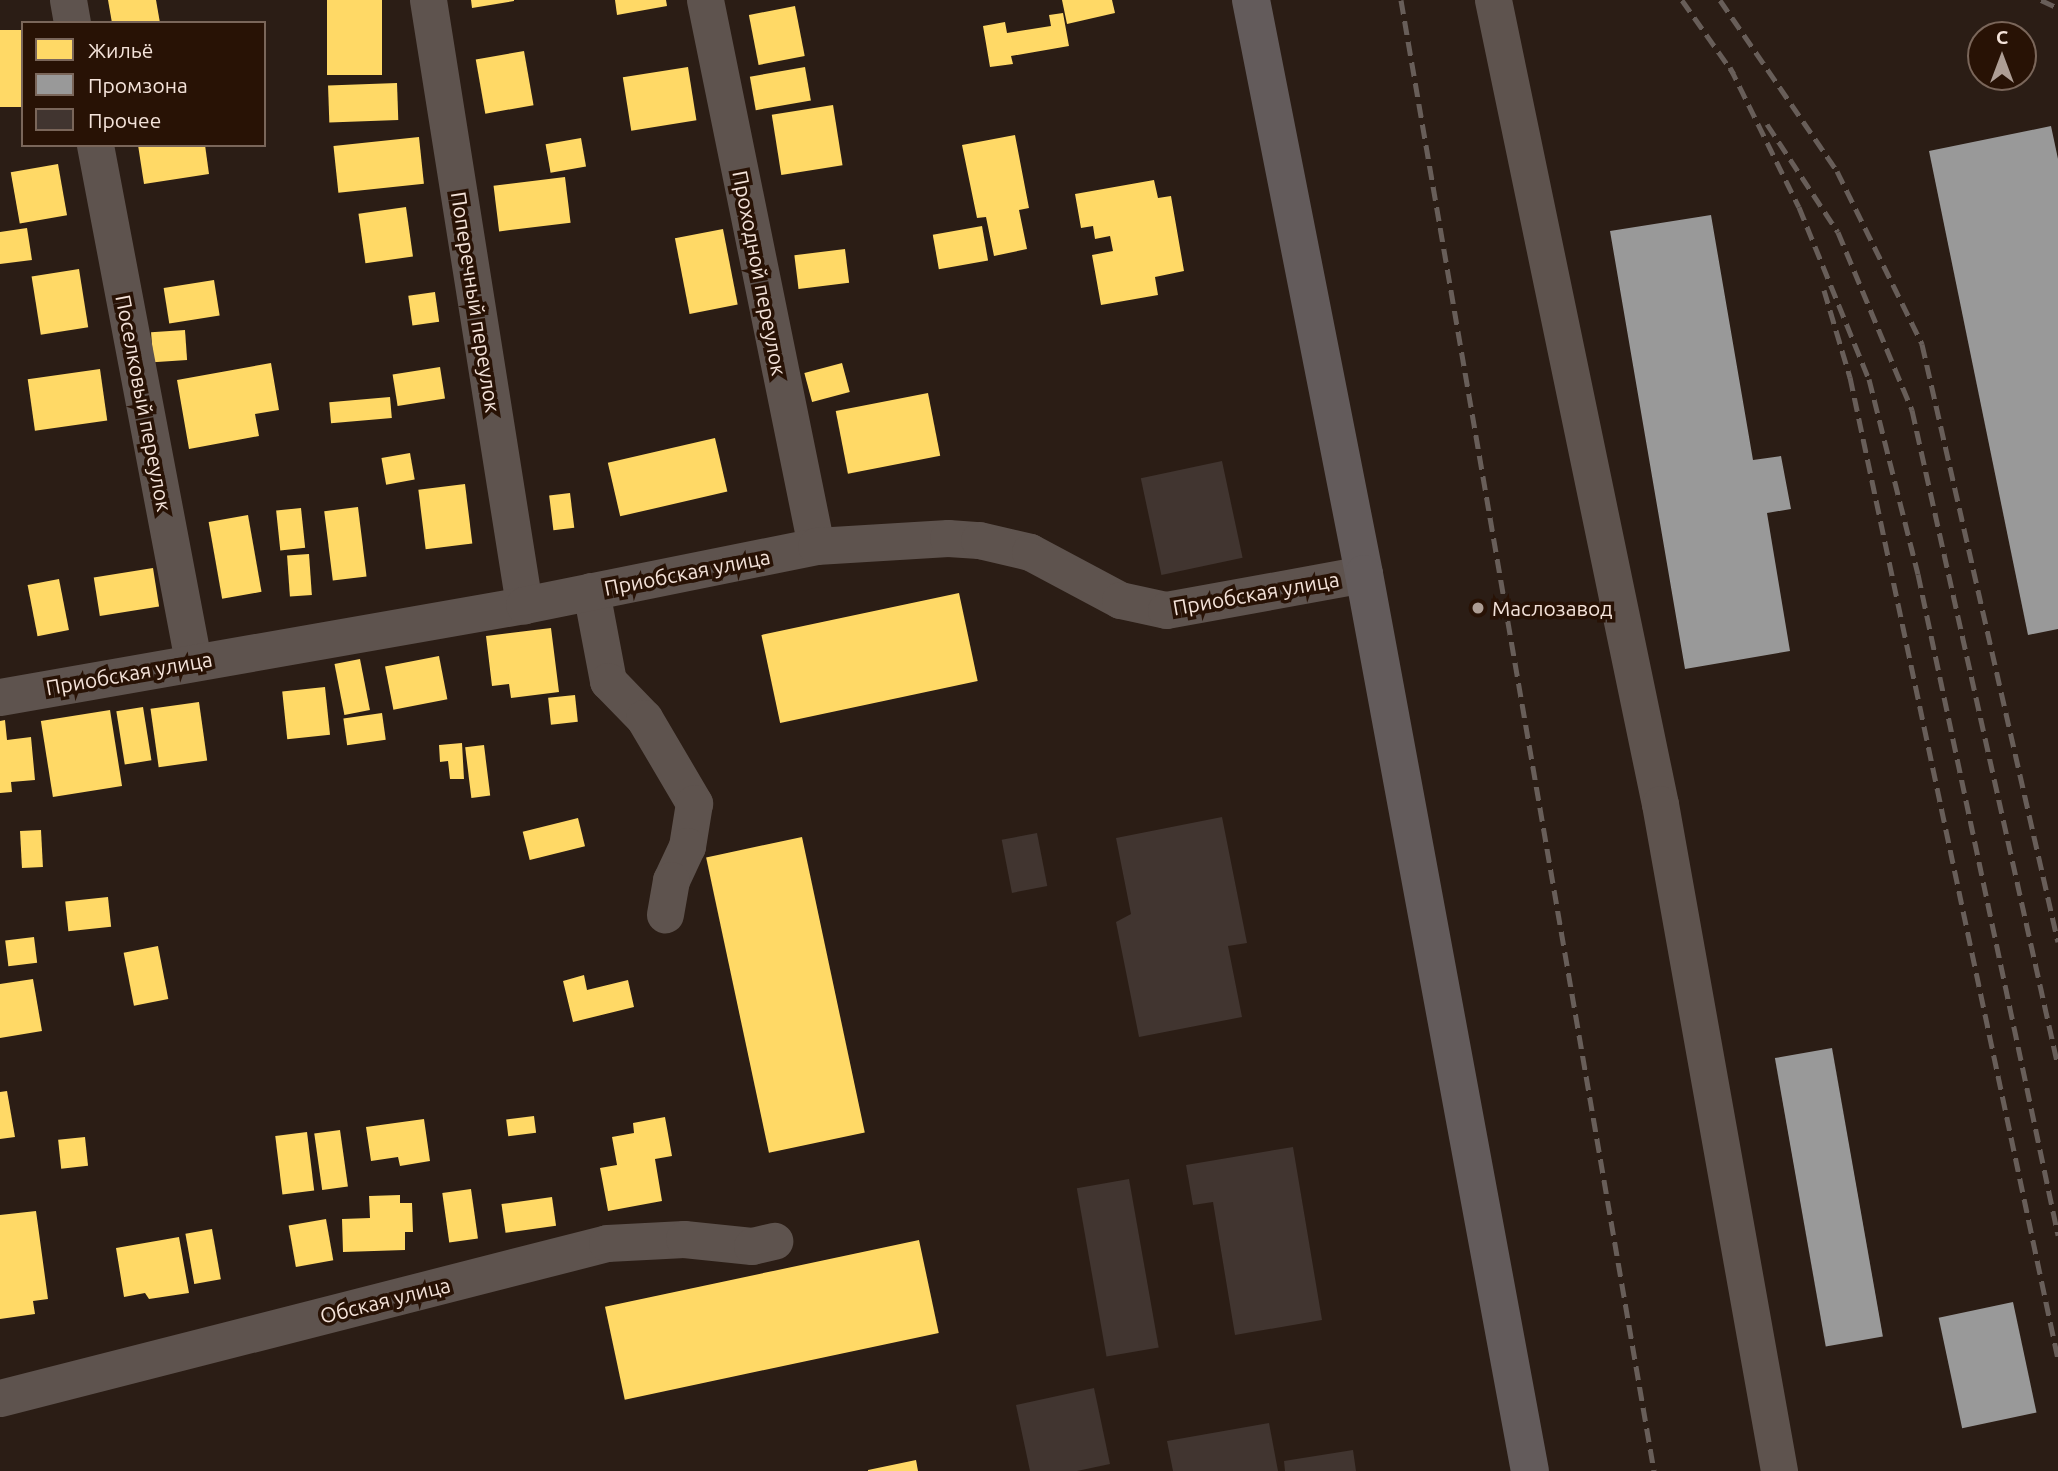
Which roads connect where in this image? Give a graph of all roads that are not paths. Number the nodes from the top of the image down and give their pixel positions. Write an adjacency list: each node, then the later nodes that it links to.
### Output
1 (68, 0): 6 (street)
2 (428, 0): 11 (street, Поперечный переулок)
3 (705, 0): 8 (street, Проходной переулок)
4 (1251, 0): 9 (main road)
5 (1493, 0): 18 (street)
6 (72, 21)
7 (95, 147): 12 (street, Поселковый переулок)
8 (816, 546): 9 (street, Приобская улица); 10 (street, Приобская улица)
9 (1364, 574): 17 (main road)
10 (591, 591): 11 (street, Приобская улица); 14 (street)
11 (524, 605): 12 (street, Приобская улица)
12 (193, 661): 13 (street, Приобская улица)
13 (0, 697)
14 (665, 914)
15 (774, 1241): 16 (street, Обская улица)
16 (0, 1398)
17 (1530, 1471)
18 (1779, 1471)

